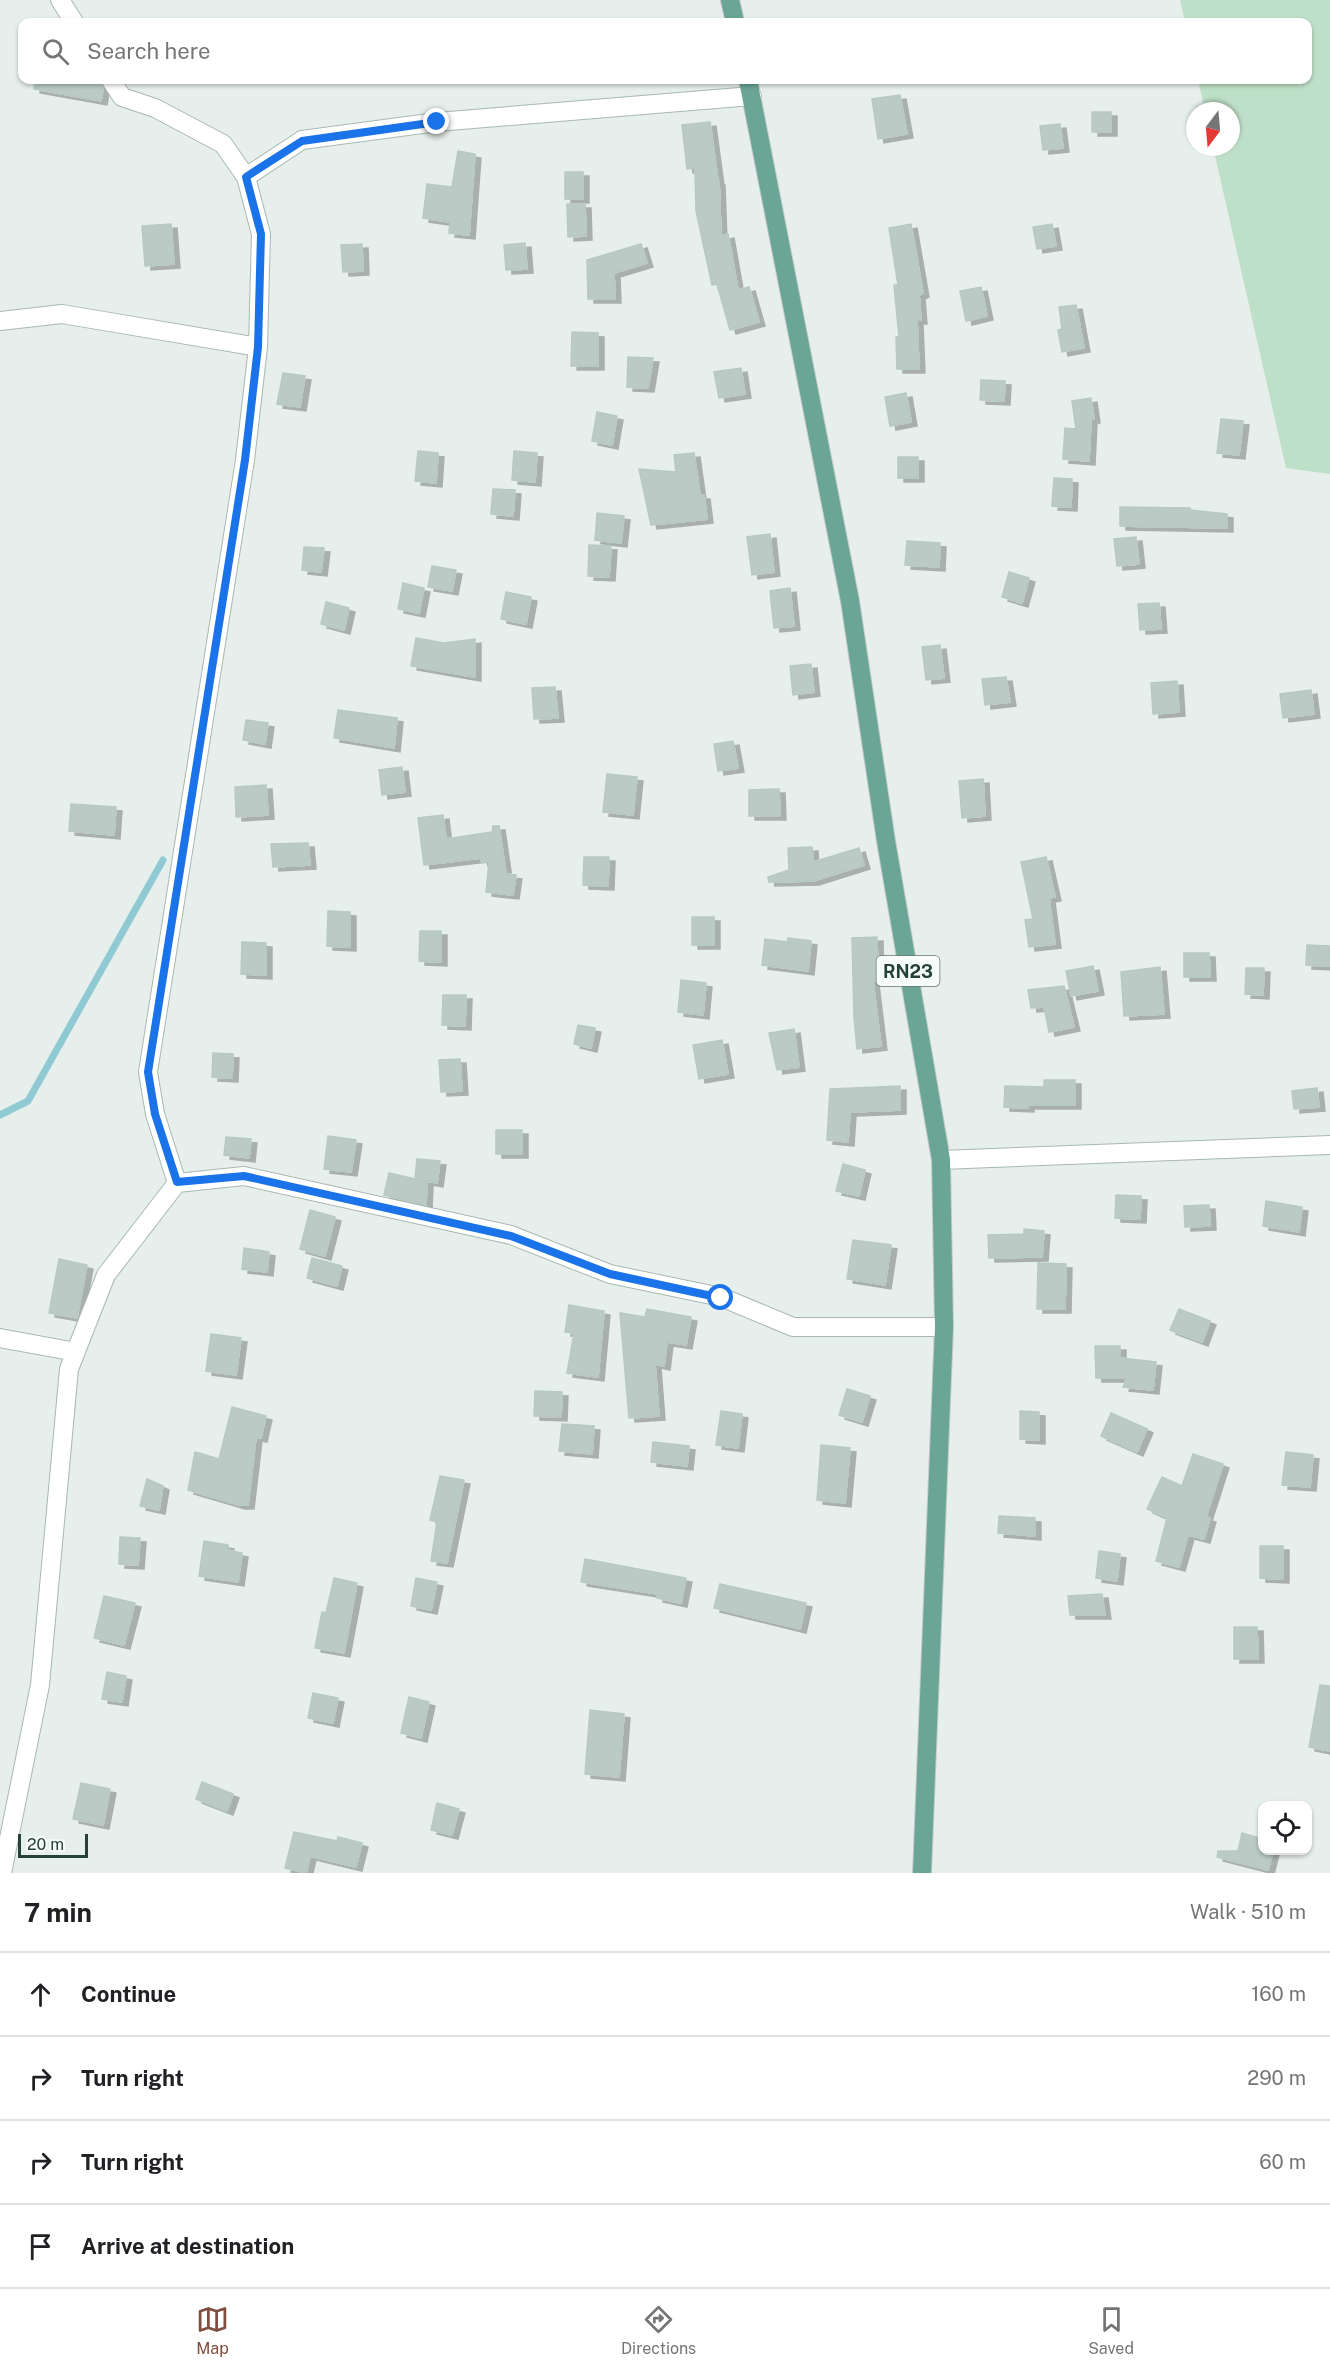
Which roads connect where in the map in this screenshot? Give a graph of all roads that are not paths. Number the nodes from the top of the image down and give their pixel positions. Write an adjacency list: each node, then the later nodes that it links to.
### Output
1 (60, 0): 3 (street)
2 (730, 0): 4 (main road)
3 (71, 18)
4 (734, 18)
5 (114, 84): 7 (street)
6 (750, 88): 7 (street); 11 (main road, RN23)
7 (246, 177): 9 (street)
8 (0, 321): 9 (street)
9 (258, 347): 12 (street)
10 (1330, 1145): 11 (street)
11 (941, 1160): 13 (main road, RN23)
12 (177, 1182): 13 (street); 15 (street)
13 (944, 1327): 17 (main road, RN23)
14 (0, 1338): 15 (street)
15 (76, 1352): 16 (street)
16 (2, 1873)
17 (922, 1873)

